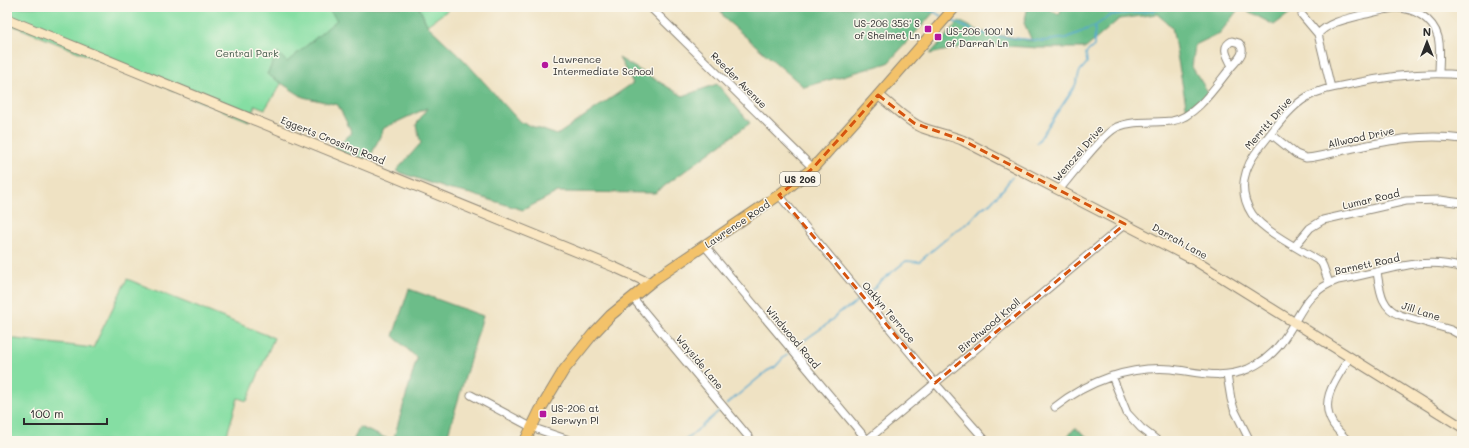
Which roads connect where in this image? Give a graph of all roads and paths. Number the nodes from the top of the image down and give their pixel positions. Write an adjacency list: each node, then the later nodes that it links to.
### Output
1 (650, 7): 13 (street, Reeder Avenue)
2 (949, 14): 10 (main road, Lawrence Road / US 206)
3 (1302, 15): 5 (street)
4 (7, 20): 23 (street, Eggerts Crossing Road)
5 (1318, 34): 7 (street); 9 (street)
6 (1232, 66): 14 (street, Wenczel Drive)
7 (1439, 74): 8 (street, Merritt Drive); 9 (street, Merritt Drive)
8 (1462, 75)
9 (1331, 88): 11 (street, Merritt Drive)
10 (878, 94): 13 (main road, Lawrence Road / US 206); 14 (street, Darrah Lane)
11 (1271, 134): 12 (street, Allwood Drive); 19 (street, Merritt Drive)
12 (1462, 139)
13 (813, 168): 15 (main road, Lawrence Road / US 206)
14 (1059, 190): 17 (street, Darrah Lane)
15 (779, 195): 18 (main road, Lawrence Road / US 206); 31 (street, Oaklyn Terrace)
16 (1462, 203): 19 (street, Lumar Road)
17 (1125, 224): 26 (street, Darrah Lane); 31 (street, Birchwood Knoll)
18 (704, 246): 23 (main road, Lawrence Road / US 206); 39 (street, Windwood Road)
19 (1295, 246): 24 (street, Merritt Drive)
20 (1462, 247): 21 (street)
21 (1461, 268): 22 (street, Barnett Road)
22 (1377, 272): 24 (street, Barnett Road); 27 (street, Jill Lane)
23 (649, 283): 25 (main road, Lawrence Road / US 206)
24 (1329, 283): 26 (street, Barnett Road)
25 (632, 297): 34 (main road, Lawrence Road / US 206); 38 (street, Wayside Lane)
26 (1294, 323): 28 (street, Darrah Lane); 29 (street, Barnett Road)
27 (1462, 336)
28 (1350, 358): 35 (street, Darrah Lane); 43 (street)
29 (1227, 375): 30 (street, Barnett Road); 42 (street)
30 (1112, 376): 33 (street, Barnett Road); 41 (street)
31 (935, 383): 39 (street, Birchwood Knoll); 40 (street, Oaklyn Terrace)
32 (471, 395): 34 (street)
33 (1055, 407)
34 (531, 427): 36 (main road, Lawrence Road / US 206); 37 (street)
35 (1462, 427)
36 (525, 441)
37 (572, 441)
38 (752, 441)
39 (866, 441)
40 (986, 441)
41 (1158, 441)
42 (1250, 441)
43 (1348, 441)

